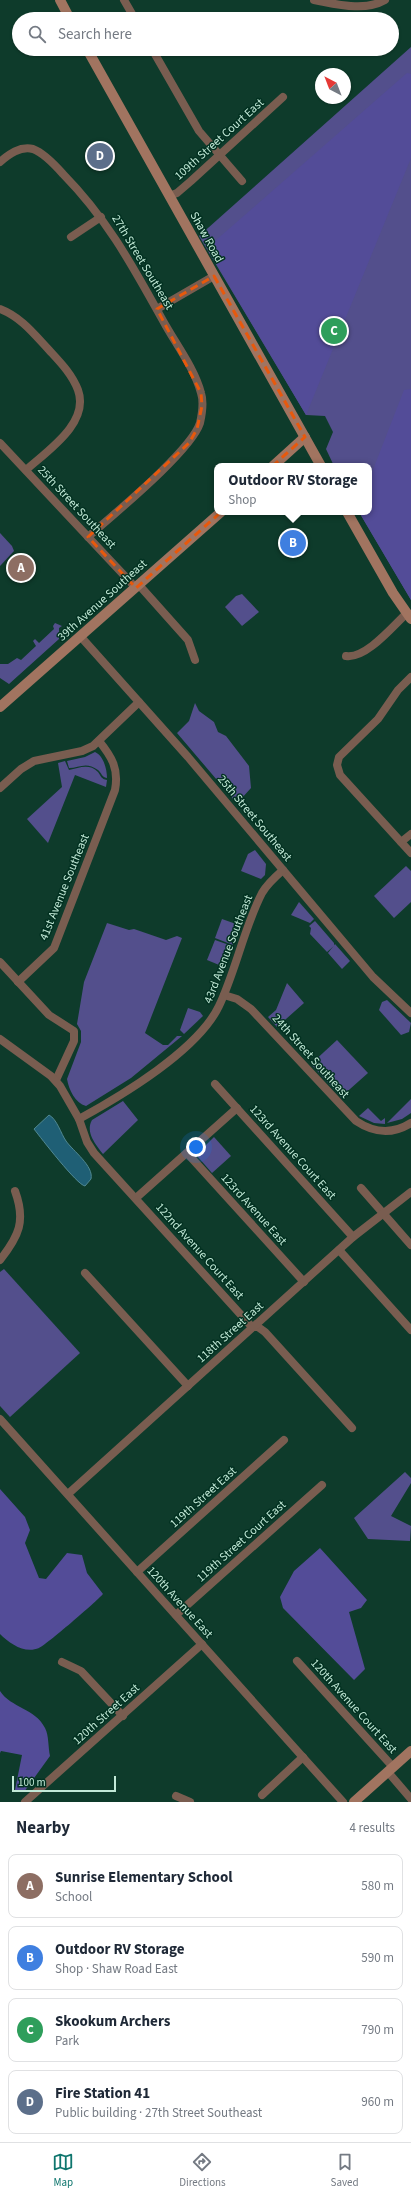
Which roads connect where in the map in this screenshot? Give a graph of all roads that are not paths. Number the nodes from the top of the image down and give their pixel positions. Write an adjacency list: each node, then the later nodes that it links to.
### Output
1 (60, 0): 5 (main road)
2 (124, 0): 6 (street)
3 (314, 0): 4 (street)
4 (385, 0)
5 (66, 12)
6 (131, 12)
7 (91, 56): 13 (main road, Shaw Road)
8 (156, 56): 10 (street)
9 (283, 97): 10 (street, 109th Street Court East)
10 (219, 155): 12 (street); 13 (street, 109th Street Court East)
11 (0, 162): 14 (street, 27th Street Southeast)
12 (242, 181)
13 (169, 196): 16 (main road, Shaw Road)
14 (101, 217): 15 (street); 18 (street, 27th Street Southeast)
15 (71, 237)
16 (214, 276): 18 (street); 19 (main road, Shaw Road)
17 (0, 309): 23 (street)
18 (157, 310): 26 (street, 27th Street Southeast)
19 (305, 437): 21 (main road); 22 (main road, Shaw Road)
20 (0, 443): 23 (street, 25th Street Southeast)
21 (276, 463)
22 (319, 463)
23 (26, 470): 26 (street, 25th Street Southeast)
24 (218, 515): 27 (main road, 39th Avenue Southeast)
25 (349, 515): 28 (main road)
26 (88, 537): 27 (street, 25th Street Southeast)
27 (138, 587): 29 (main road, 39th Avenue Southeast); 31 (street, 25th Street Southeast)
28 (409, 616): 30 (street)
29 (81, 637): 33 (street, 25th Street Southeast); 34 (main road, 39th Avenue Southeast)
30 (346, 656)
31 (196, 660)
32 (411, 677): 38 (street)
33 (139, 702): 35 (street); 40 (street, 25th Street Southeast)
34 (0, 707)
35 (99, 741): 36 (street); 42 (street, 41st Avenue Southeast)
36 (0, 788)
37 (411, 834): 38 (street)
38 (401, 842): 39 (street)
39 (411, 853)
40 (282, 870): 43 (street, 43rd Avenue Southeast); 44 (street, 25th Street Southeast)
41 (0, 962): 42 (street)
42 (18, 982): 46 (street)
43 (224, 995): 49 (street, 43rd Avenue Southeast); 50 (street, 24th Street Southeast)
44 (411, 1013)
45 (0, 1039): 46 (street)
46 (56, 1080): 49 (street, 122nd Avenue Court East)
47 (215, 1084): 48 (street, 123rd Avenue Court East)
48 (237, 1108): 51 (street); 57 (street, 123rd Avenue Court East)
49 (79, 1119): 55 (street, 122nd Avenue Court East)
50 (411, 1124)
51 (187, 1153): 55 (street); 62 (street, 123rd Avenue East)
52 (361, 1188): 56 (street)
53 (15, 1191): 60 (street)
54 (411, 1192): 56 (street, 118th Street East)
55 (136, 1198): 63 (street, 122nd Avenue Court East)
56 (382, 1213): 57 (street, 118th Street East); 58 (street)
57 (353, 1237): 59 (street, 118th Street East)
58 (411, 1245)
59 (339, 1250): 62 (street, 118th Street East); 64 (street)
60 (0, 1260)
61 (85, 1273): 65 (street)
62 (304, 1282): 63 (street, 118th Street East)
63 (252, 1327): 65 (street, 118th Street East); 67 (street, 122nd Avenue Court East)
64 (411, 1330)
65 (188, 1386): 70 (street, 118th Street East)
66 (0, 1419): 70 (street, 120th Avenue East)
67 (352, 1428)
68 (284, 1440): 71 (street, 119th Street East)
69 (322, 1485): 72 (street, 119th Street Court East)
70 (68, 1494): 71 (street, 120th Avenue East)
71 (137, 1572): 72 (street, 120th Avenue East)
72 (176, 1615): 73 (street, 120th Avenue East)
73 (202, 1644): 76 (street, 120th Street East); 78 (street, 120th Avenue East)
74 (297, 1661): 79 (street, 120th Avenue Court East)
75 (62, 1662): 76 (street)
76 (123, 1716): 83 (street, 120th Street East)
77 (411, 1751): 79 (main road)
78 (303, 1757): 80 (street); 85 (street, 120th Avenue East)
79 (390, 1770): 82 (street, 120th Avenue Court East); 86 (main road)
80 (262, 1795)
81 (176, 1796): 84 (street)
82 (411, 1799)
83 (25, 1802)
84 (190, 1802)
85 (343, 1802)
86 (354, 1802)

